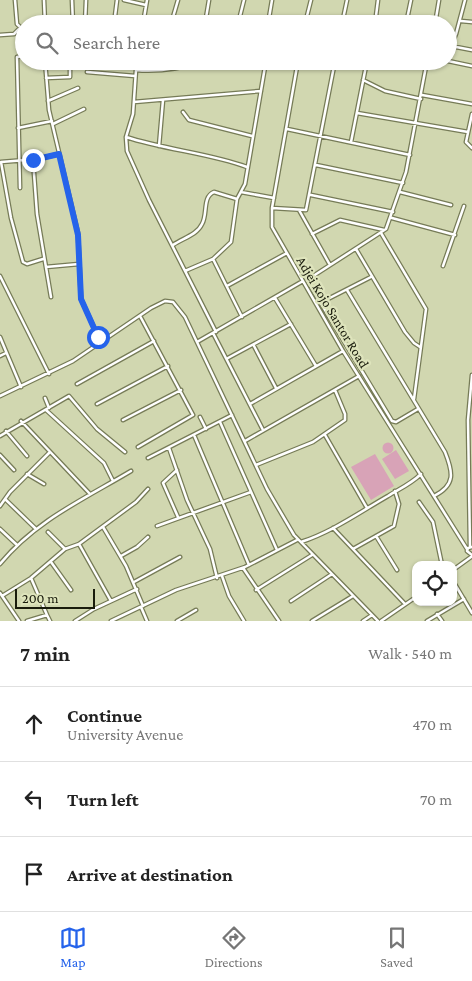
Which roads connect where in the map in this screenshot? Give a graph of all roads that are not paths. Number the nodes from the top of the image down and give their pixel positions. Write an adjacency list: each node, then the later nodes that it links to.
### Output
1 (14, 0): 19 (street)
2 (44, 0): 20 (street)
3 (72, 0): 21 (street)
4 (86, 0): 22 (street)
5 (117, 0): 23 (street)
6 (124, 0): 18 (street)
7 (147, 0): 18 (street)
8 (178, 0): 25 (street)
9 (209, 0): 26 (street)
10 (244, 0): 27 (street)
11 (272, 0): 28 (street)
12 (311, 0): 29 (street)
13 (346, 0): 30 (street)
14 (378, 0): 31 (street)
15 (411, 0): 32 (street)
16 (440, 0): 33 (street)
17 (465, 0): 34 (street)
18 (146, 5): 24 (street)
19 (17, 15)
20 (45, 15)
21 (73, 15)
22 (85, 15)
23 (115, 15)
24 (144, 15)
25 (174, 15)
26 (207, 15)
27 (240, 15)
28 (270, 15)
29 (307, 15)
30 (343, 15)
31 (376, 15)
32 (408, 15)
33 (437, 15)
34 (460, 20): 35 (street); 36 (street)
35 (472, 22)
36 (457, 29)
37 (15, 33): 38 (street)
38 (0, 35)
39 (457, 47): 40 (street)
40 (472, 50)
41 (457, 63): 42 (street)
42 (472, 66)
43 (17, 70): 70 (street)
44 (46, 70): 54 (street)
45 (70, 70): 54 (street)
46 (136, 70): 53 (street)
47 (264, 70): 57 (street)
48 (297, 70): 71 (street, Adjei Kojo Santor Road)
49 (333, 70): 73 (street)
50 (365, 70): 55 (street)
51 (425, 70): 58 (street)
52 (87, 72): 53 (street)
53 (136, 76): 62 (street)
54 (46, 78): 61 (street)
55 (363, 80): 60 (street); 66 (street)
56 (78, 88): 61 (street)
57 (261, 91): 59 (street); 74 (street)
58 (422, 95): 60 (street); 63 (street)
59 (164, 100): 62 (street); 77 (street)
60 (421, 100): 69 (street)
61 (48, 101): 68 (street)
62 (134, 102): 75 (street)
63 (472, 104)
64 (84, 109): 68 (street)
65 (183, 112): 74 (street)
66 (357, 113): 69 (street); 76 (street)
67 (472, 114): 72 (street)
68 (52, 122): 70 (street); 79 (street)
69 (416, 123): 72 (street); 80 (street)
70 (18, 128): 81 (street)
71 (287, 129): 73 (street); 91 (street, Adjei Kojo Santor Road)
72 (468, 132): 78 (street)
73 (322, 135): 76 (street); 84 (street)
74 (252, 136): 85 (street)
75 (126, 137): 77 (street); 102 (street)
76 (351, 142): 80 (street)
77 (159, 146): 85 (street)
78 (472, 148)
79 (59, 154): 82 (street); 107 (street)
80 (410, 155): 86 (street)
81 (18, 160): 82 (street); 83 (street); 87 (street)
82 (33, 160): 105 (street)
83 (0, 162): 105 (street)
84 (316, 165): 86 (street); 90 (street)
85 (247, 167): 88 (street)
86 (402, 183): 89 (street)
87 (20, 188)
88 (241, 192): 91 (street); 92 (street)
89 (400, 192): 93 (street); 97 (street)
90 (311, 195): 96 (street); 97 (street)
91 (274, 199): 95 (street, Adjei Kojo Santor Road)
92 (237, 200): 102 (street); 106 (street)
93 (451, 205)
94 (464, 206): 101 (street)
95 (272, 208): 96 (street); 104 (street, Adjei Kojo Santor Road)
96 (299, 210): 100 (street)
97 (393, 212): 98 (street)
98 (392, 218): 99 (street); 101 (street)
99 (383, 232): 100 (street); 103 (street); 129 (street)
100 (312, 234): 108 (street)
101 (455, 235): 109 (street)
102 (173, 245): 111 (street)
103 (356, 249): 108 (street); 113 (street)
104 (287, 253): 114 (street, Adjei Kojo Santor Road); 115 (street)
105 (43, 259): 110 (street)
106 (213, 259): 111 (street); 115 (street)
107 (79, 264): 110 (street); 127 (street)
108 (330, 265): 119 (street)
109 (443, 266)
110 (46, 267): 117 (street)
111 (185, 271): 123 (street)
112 (0, 276): 136 (street)
113 (371, 277): 116 (street); 129 (street)
114 (303, 282): 118 (street); 130 (street, Adjei Kojo Santor Road)
115 (227, 286): 121 (street)
116 (347, 290): 119 (street); 146 (street)
117 (51, 297)
118 (274, 298): 121 (street); 122 (street)
119 (320, 303): 150 (street)
120 (140, 316): 125 (street); 126 (street); 127 (street)
121 (242, 317): 123 (street)
122 (291, 324): 128 (street); 135 (street)
123 (214, 332): 126 (street); 133 (street)
124 (0, 337): 131 (street)
125 (154, 341): 134 (street); 139 (street)
126 (197, 342): 152 (street)
127 (101, 343): 136 (street)
128 (254, 346): 133 (street); 141 (street)
129 (421, 347): 146 (street)
130 (343, 351): 135 (street); 138 (street, Adjei Kojo Santor Road)
131 (6, 353): 132 (street); 140 (street)
132 (0, 356)
133 (228, 358): 148 (street)
134 (168, 366): 142 (street); 147 (street)
135 (316, 366): 141 (street)
136 (49, 374): 140 (street)
137 (472, 375): 203 (street)
138 (359, 376): 143 (street); 176 (street, Adjei Kojo Santor Road)
139 (77, 384)
140 (21, 387): 144 (street)
141 (276, 388): 148 (street)
142 (181, 390): 154 (street); 164 (street)
143 (335, 390): 158 (street); 161 (street)
144 (0, 396)
145 (45, 398): 149 (street)
146 (414, 400): 150 (street)
147 (97, 404)
148 (250, 404): 158 (street)
149 (49, 408): 151 (street); 166 (street)
150 (418, 409): 183 (street)
151 (46, 410): 155 (street); 177 (street)
152 (232, 415): 156 (street); 163 (street)
153 (200, 417): 157 (street)
154 (123, 420)
155 (21, 422): 159 (street); 167 (street)
156 (220, 422): 157 (street); 181 (street)
157 (206, 429): 160 (street)
158 (263, 430): 163 (street)
159 (6, 431): 162 (street); 169 (street)
160 (194, 435): 165 (street); 185 (street)
161 (325, 435): 171 (street); 188 (street)
162 (0, 436)
163 (246, 441): 171 (street)
164 (138, 447)
165 (169, 448): 170 (street); 173 (street)
166 (125, 452)
167 (49, 453): 175 (street); 182 (street)
168 (0, 455): 172 (street)
169 (28, 456)
170 (148, 458)
171 (256, 465): 199 (street)
172 (14, 470)
173 (177, 470): 189 (street); 190 (street)
174 (131, 471): 177 (street)
175 (27, 474): 178 (street); 184 (street)
176 (420, 474): 180 (street); 183 (street, Adjei Kojo Santor Road)
177 (113, 480): 182 (street)
178 (44, 484)
179 (148, 489): 192 (street)
180 (395, 491): 188 (street); 197 (street)
181 (251, 492): 185 (street); 205 (street)
182 (90, 494): 195 (street)
183 (434, 496): 203 (street, Adjei Kojo Santor Road)
184 (5, 499): 187 (street); 195 (street)
185 (222, 502): 189 (street); 213 (street)
186 (419, 502): 210 (street)
187 (0, 506)
188 (367, 508): 193 (street)
189 (193, 512): 190 (street); 220 (street)
190 (178, 517): 191 (street)
191 (157, 526)
192 (103, 527): 200 (street); 207 (street)
193 (333, 528): 199 (street); 202 (street)
194 (0, 529): 201 (street)
195 (37, 530): 201 (street)
196 (48, 532): 204 (street)
197 (376, 536): 202 (street); 216 (street)
198 (148, 537): 207 (street)
199 (299, 541): 205 (street); 206 (street)
200 (79, 544): 204 (street); 230 (street)
201 (17, 545): 212 (street)
202 (353, 548): 232 (street)
203 (469, 548): 208 (street, Adjei Kojo Santor Road)
204 (65, 549): 211 (street)
205 (277, 550): 213 (street)
206 (312, 555): 217 (street); 225 (street)
207 (121, 556): 221 (street)
208 (471, 556): 214 (street)
209 (180, 557): 221 (street)
210 (441, 561)
211 (51, 562): 219 (street); 224 (street)
212 (0, 564)
213 (249, 565): 215 (street)
214 (457, 567)
215 (243, 568): 218 (street); 225 (street)
216 (397, 570)
217 (332, 574): 227 (street); 231 (street)
218 (222, 576): 220 (street); 246 (street)
219 (30, 578): 226 (street); 236 (street)
220 (217, 578): 233 (street)
221 (134, 582): 223 (street)
222 (457, 588): 228 (street)
223 (136, 589): 230 (street); 233 (street)
224 (71, 590)
225 (256, 590): 247 (street)
226 (1, 595): 240 (street)
227 (354, 595): 237 (street); 248 (street)
228 (464, 599): 235 (street); 238 (street)
229 (412, 600): 232 (street)
230 (112, 601): 243 (street)
231 (291, 601)
232 (405, 604): 250 (street)
233 (142, 606): 244 (street); 245 (street)
234 (196, 610): 239 (street)
235 (472, 613)
236 (47, 614): 241 (street); 242 (street)
237 (372, 614): 249 (street); 250 (street)
238 (438, 614): 251 (street); 252 (street)
239 (179, 620)
240 (19, 621)
241 (27, 621)
242 (50, 621)
243 (75, 621)
244 (111, 621)
245 (147, 621)
246 (244, 621)
247 (279, 621)
248 (312, 621)
249 (363, 621)
250 (380, 621)
251 (427, 621)
252 (442, 621)

